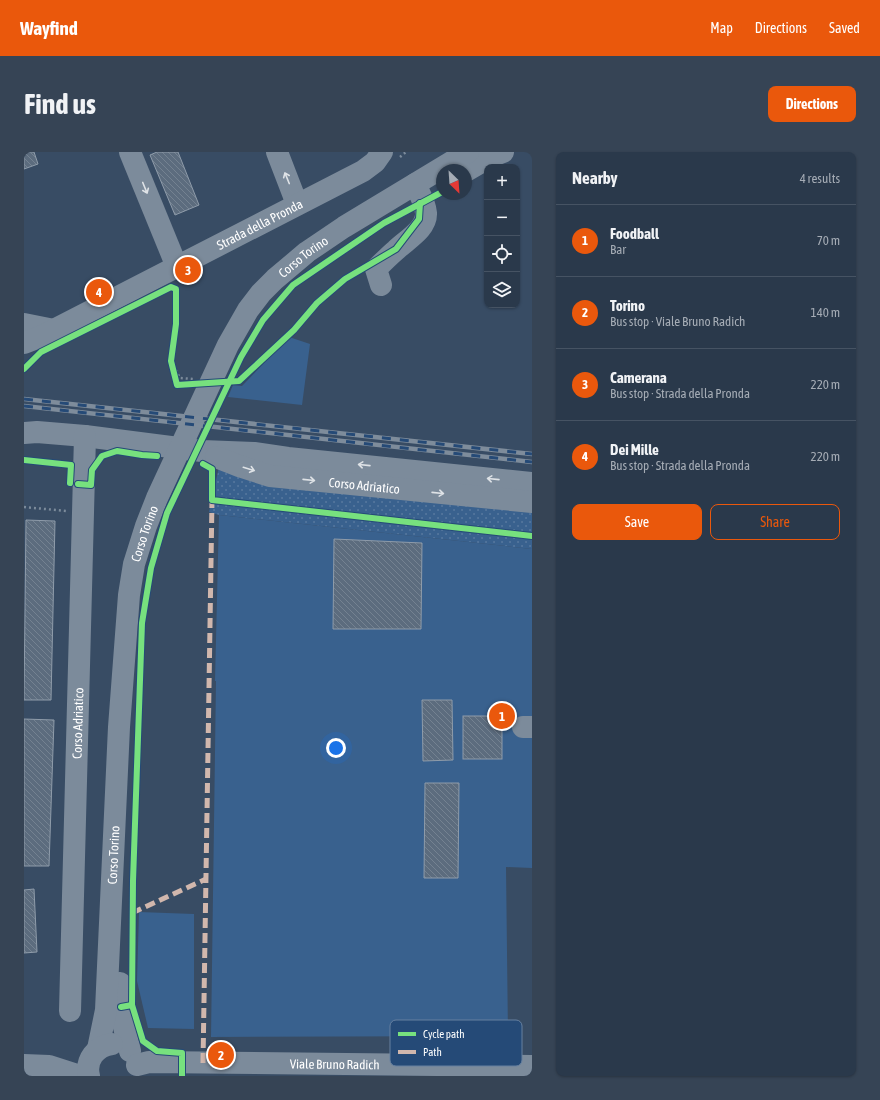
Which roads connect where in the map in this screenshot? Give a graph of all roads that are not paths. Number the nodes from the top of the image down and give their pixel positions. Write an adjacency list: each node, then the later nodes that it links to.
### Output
1 (130, 152): 10 (street, one-way to 10)
2 (277, 152): 9 (street, one-way to 2)
3 (382, 152): 9 (street, Strada della Pronda)
4 (468, 152): 8 (street, Corso Torino)
5 (503, 152): 6 (street)
6 (472, 168)
7 (436, 186): 8 (street, Corso Torino)
8 (418, 190): 11 (street); 15 (street, Corso Torino)
9 (297, 204): 10 (street, Strada della Pronda)
10 (176, 267): 13 (street, Strada della Pronda)
11 (381, 285)
12 (24, 324): 13 (street)
13 (54, 330): 14 (street, Strada della Pronda)
14 (24, 343)
15 (227, 360): 20 (street, Corso Torino); 20 (street, Corso Torino)
16 (31, 432): 17 (street, Corso Adriatico)
17 (85, 436): 18 (street, Corso Adriatico); 22 (street, Corso Adriatico)
18 (202, 450): 19 (street, Corso Adriatico, one-way to 18); 21 (street, Corso Adriatico, one-way to 21)
19 (532, 483)
20 (166, 491): 23 (street, Corso Torino); 24 (street, Corso Torino)
21 (532, 502)
22 (70, 1011)
23 (95, 1052): 24 (street); 27 (street); 31 (street, Corso Torino)
24 (134, 1064): 26 (street, Viale Bruno Radich)
25 (24, 1065): 27 (street)
26 (390, 1065)
27 (49, 1066): 30 (street)
28 (522, 1066): 29 (street, Viale Bruno Radich)
29 (532, 1066)
30 (80, 1076)
31 (89, 1076)

